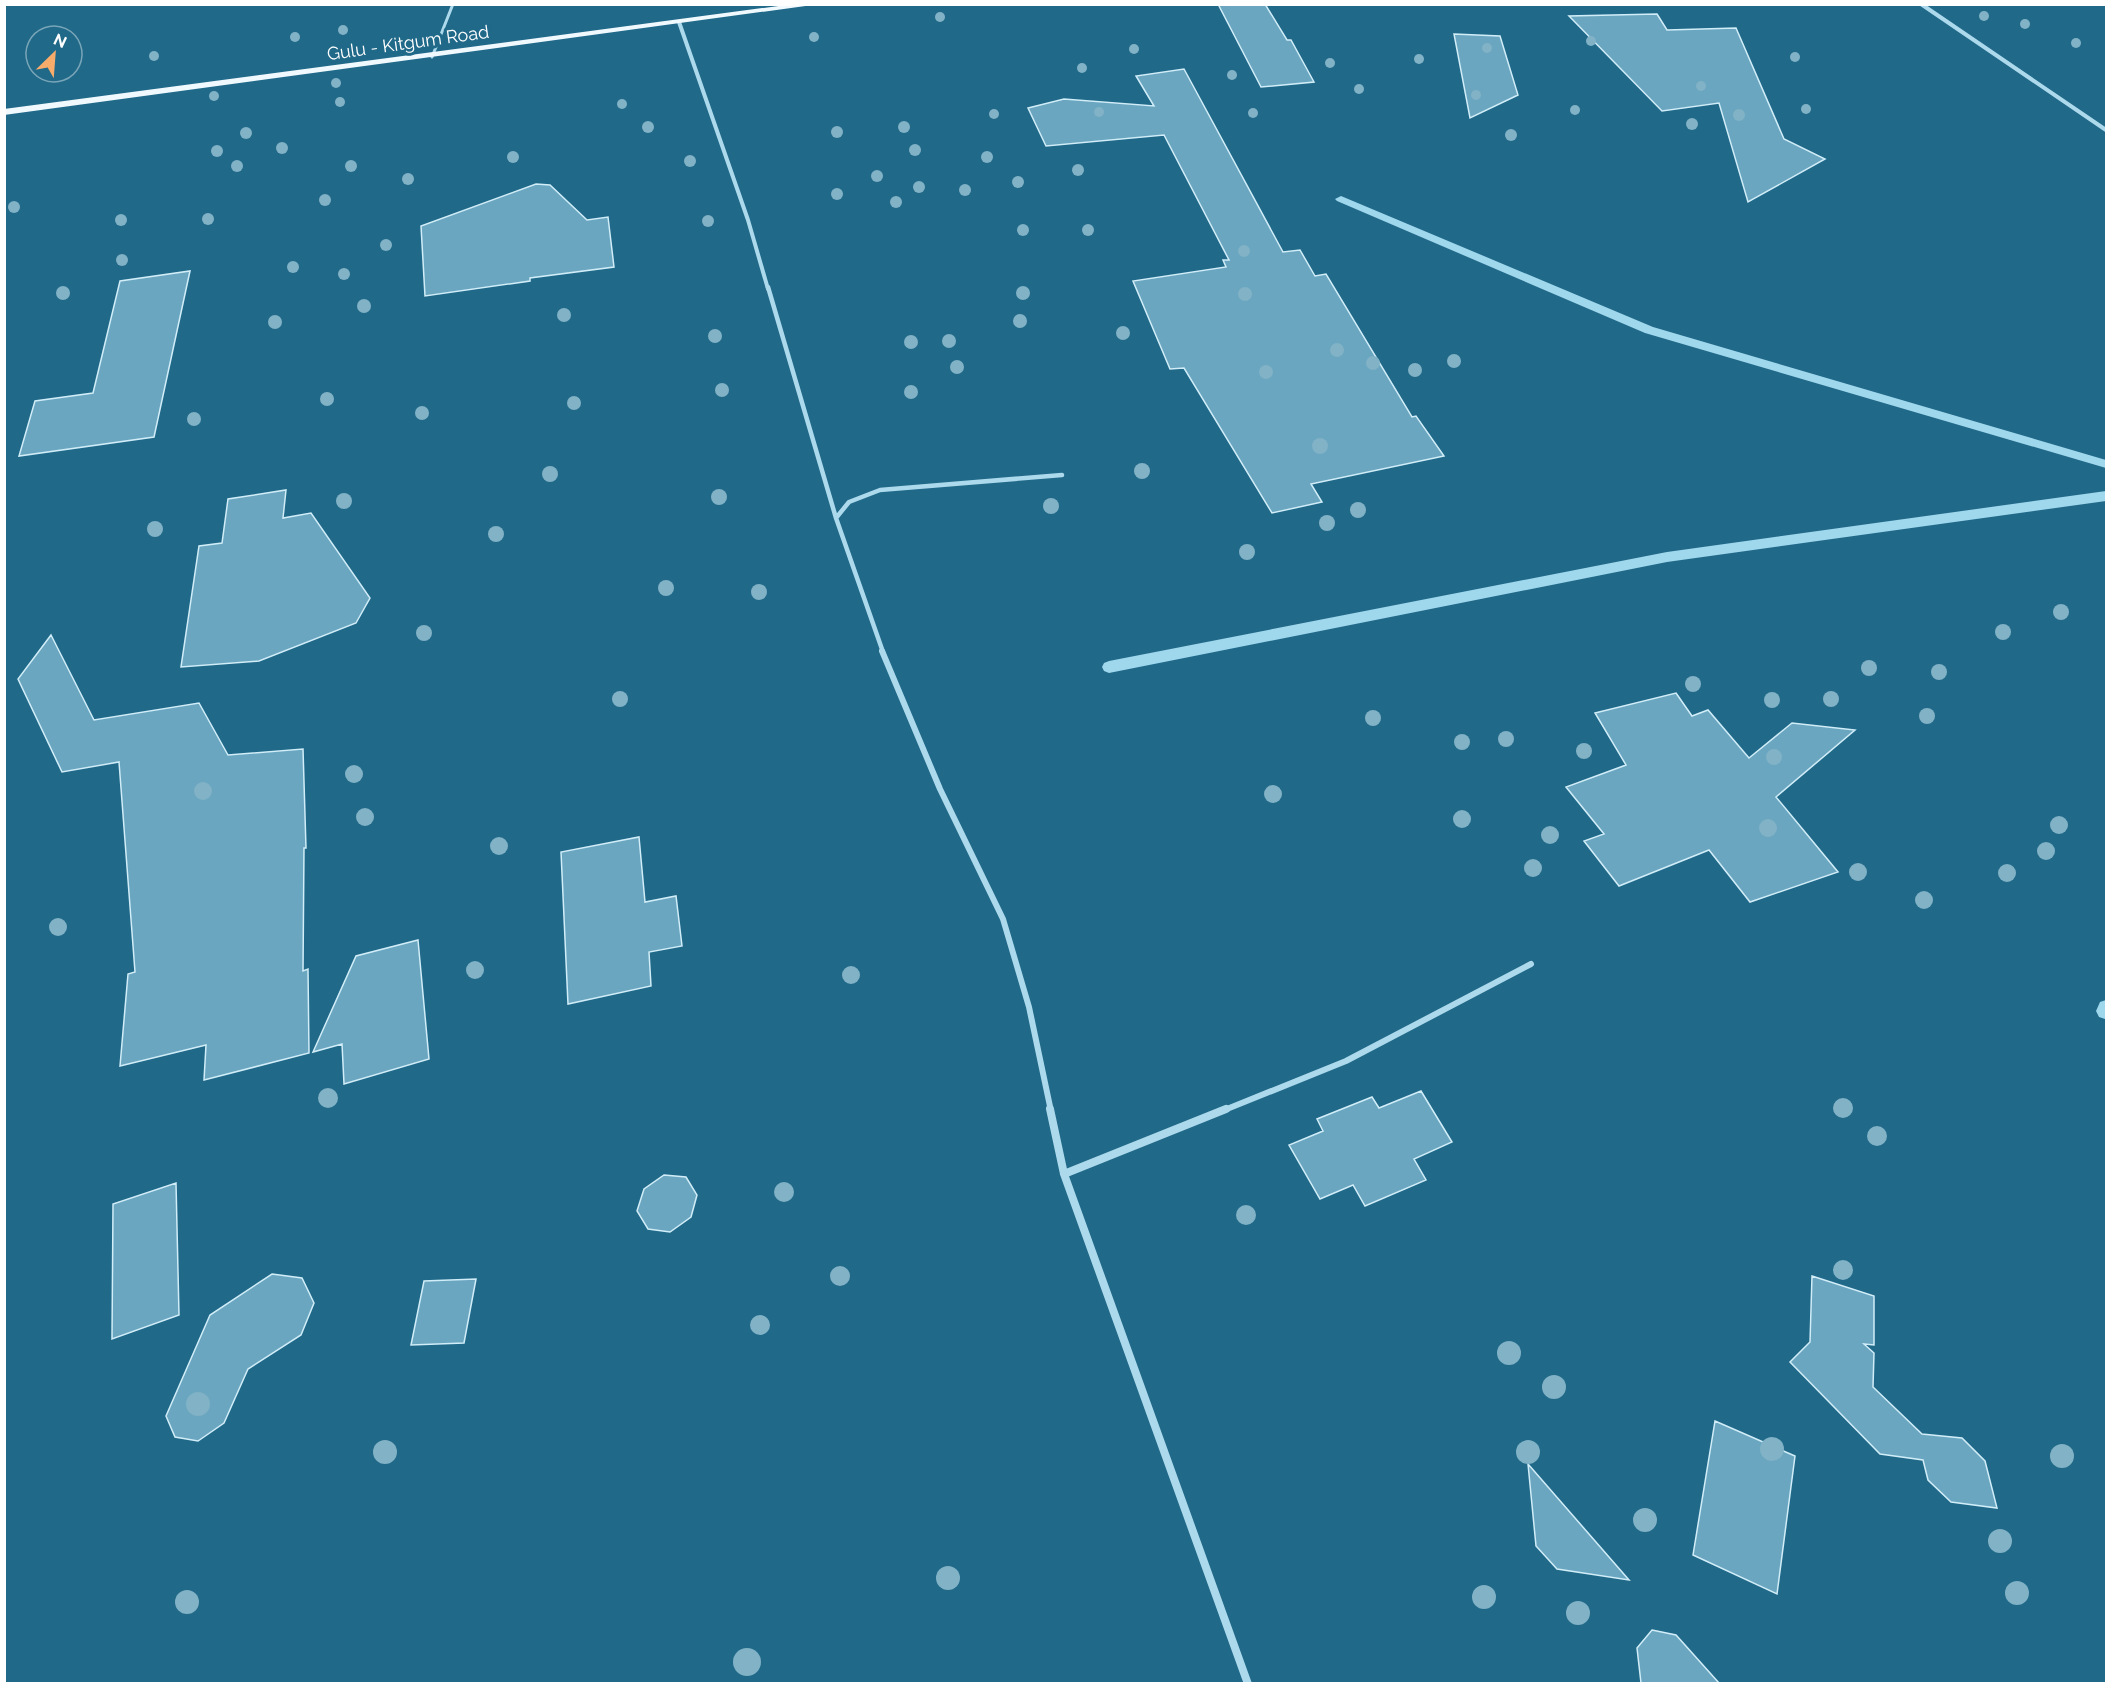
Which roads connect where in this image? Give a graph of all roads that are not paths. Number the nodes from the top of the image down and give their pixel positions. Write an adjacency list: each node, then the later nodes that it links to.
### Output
1 (453, 4): 5 (lane)
2 (816, 4): 4 (main road, Gulu - Kitgum Road)
3 (1921, 4): 7 (street)
4 (679, 22): 5 (main road, Gulu - Kitgum Road); 9 (street)
5 (432, 57): 6 (main road, Gulu - Kitgum Road)
6 (4, 112)
7 (2106, 130)
8 (1062, 475): 9 (street)
9 (836, 518): 11 (street)
10 (1531, 964): 11 (street)
11 (1064, 1174): 12 (street)
12 (1248, 1683)

